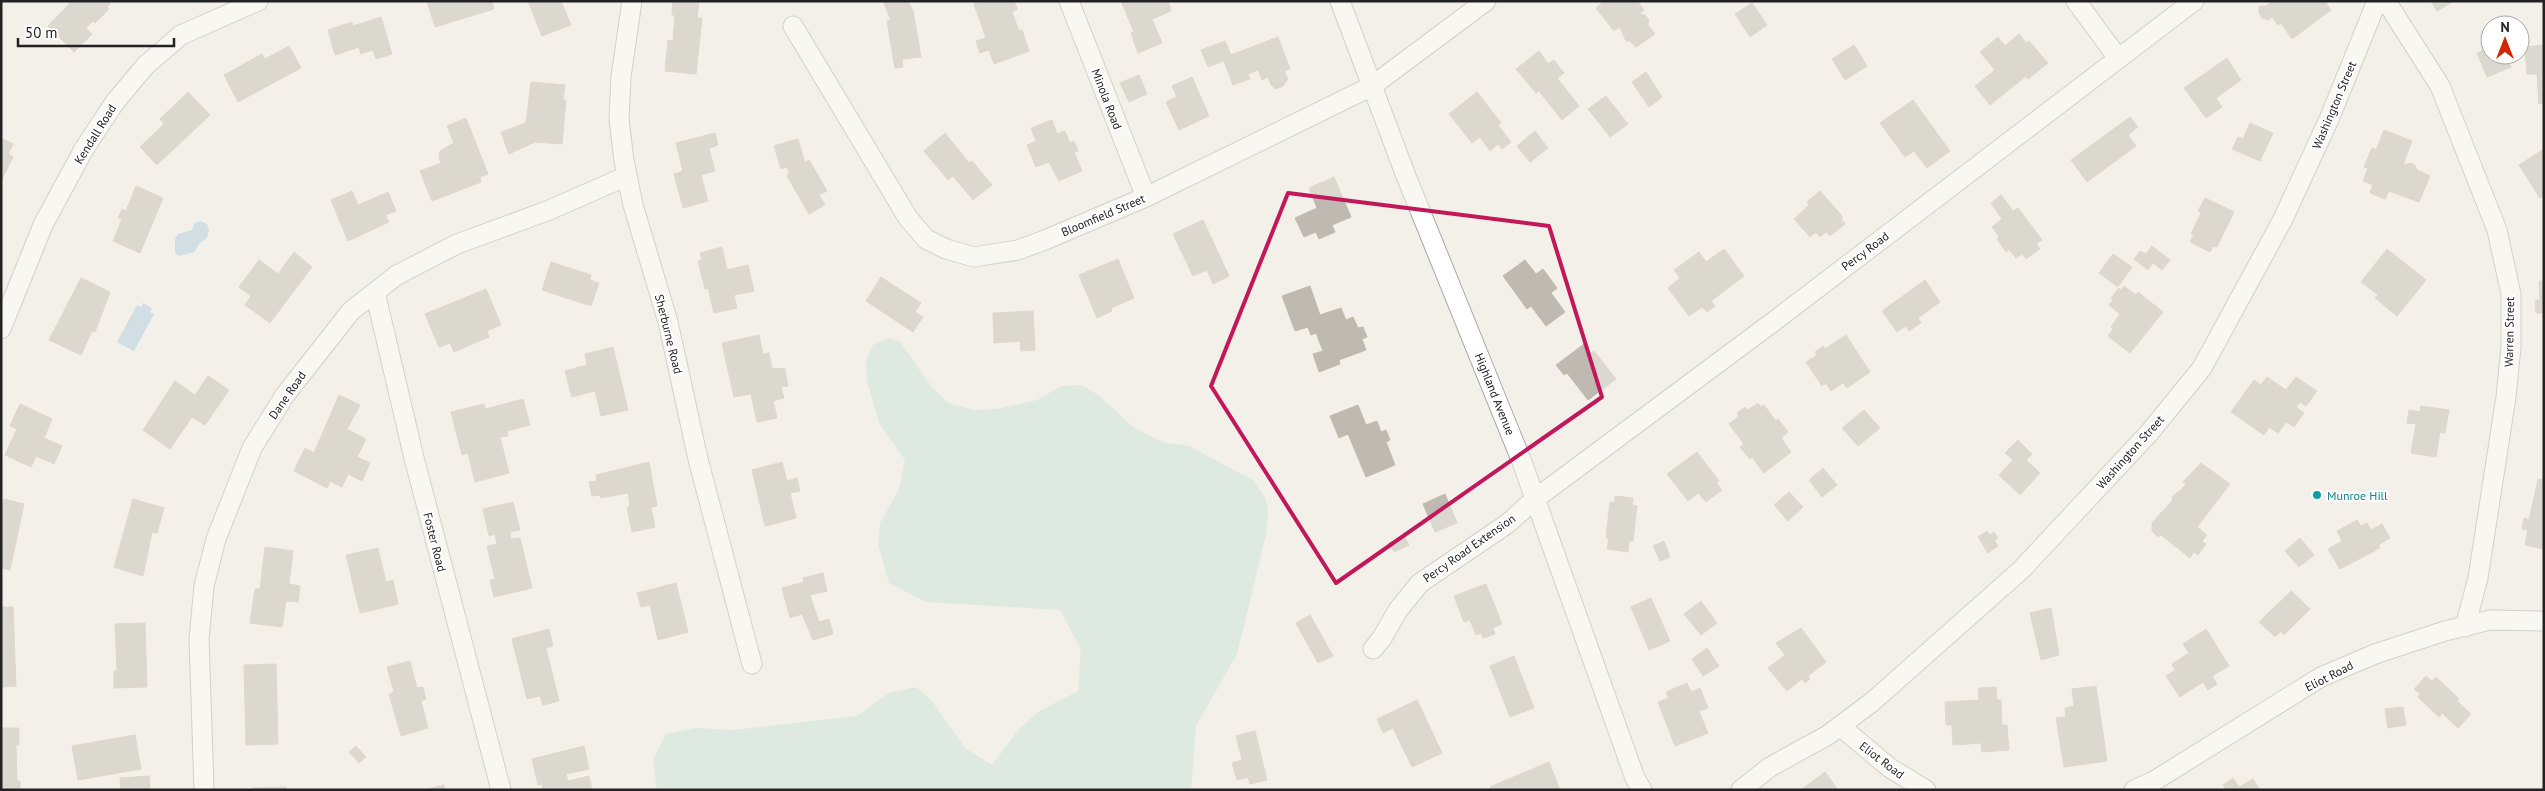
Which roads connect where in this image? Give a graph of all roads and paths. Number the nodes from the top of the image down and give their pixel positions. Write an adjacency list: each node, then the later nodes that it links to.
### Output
1 (258, 1): 16 (street, Kendall Road)
2 (632, 1): 13 (street, Sherburne Road)
3 (1069, 1): 14 (street, Minola Road)
4 (1340, 1): 12 (street, Highland Avenue)
5 (1486, 1): 12 (street, Bloomfield Street)
6 (2076, 1): 11 (street)
7 (2194, 1): 11 (street, Percy Road)
8 (2378, 1): 22 (street, Washington Street)
9 (2386, 1): 19 (street, Warren Street)
10 (793, 26): 14 (street, Bloomfield Street)
11 (2118, 58): 17 (street, Percy Road)
12 (1372, 86): 14 (street, Bloomfield Street); 17 (street, Highland Avenue)
13 (627, 176): 15 (street, Dane Road); 21 (street, Sherburne Road)
14 (1146, 197)
15 (375, 292): 23 (street, Dane Road); 24 (street, Foster Road)
16 (1, 329)
17 (1535, 499): 20 (street, Percy Road Extension); 25 (street, Highland Avenue)
18 (2544, 621): 19 (street, Eliot Road)
19 (2464, 627): 28 (street, Eliot Road)
20 (1373, 649)
21 (752, 664)
22 (1840, 726): 26 (street, Washington Street); 27 (street, Eliot Road)
23 (204, 790)
24 (501, 790)
25 (1642, 790)
26 (1741, 790)
27 (1926, 790)
28 (2134, 790)

